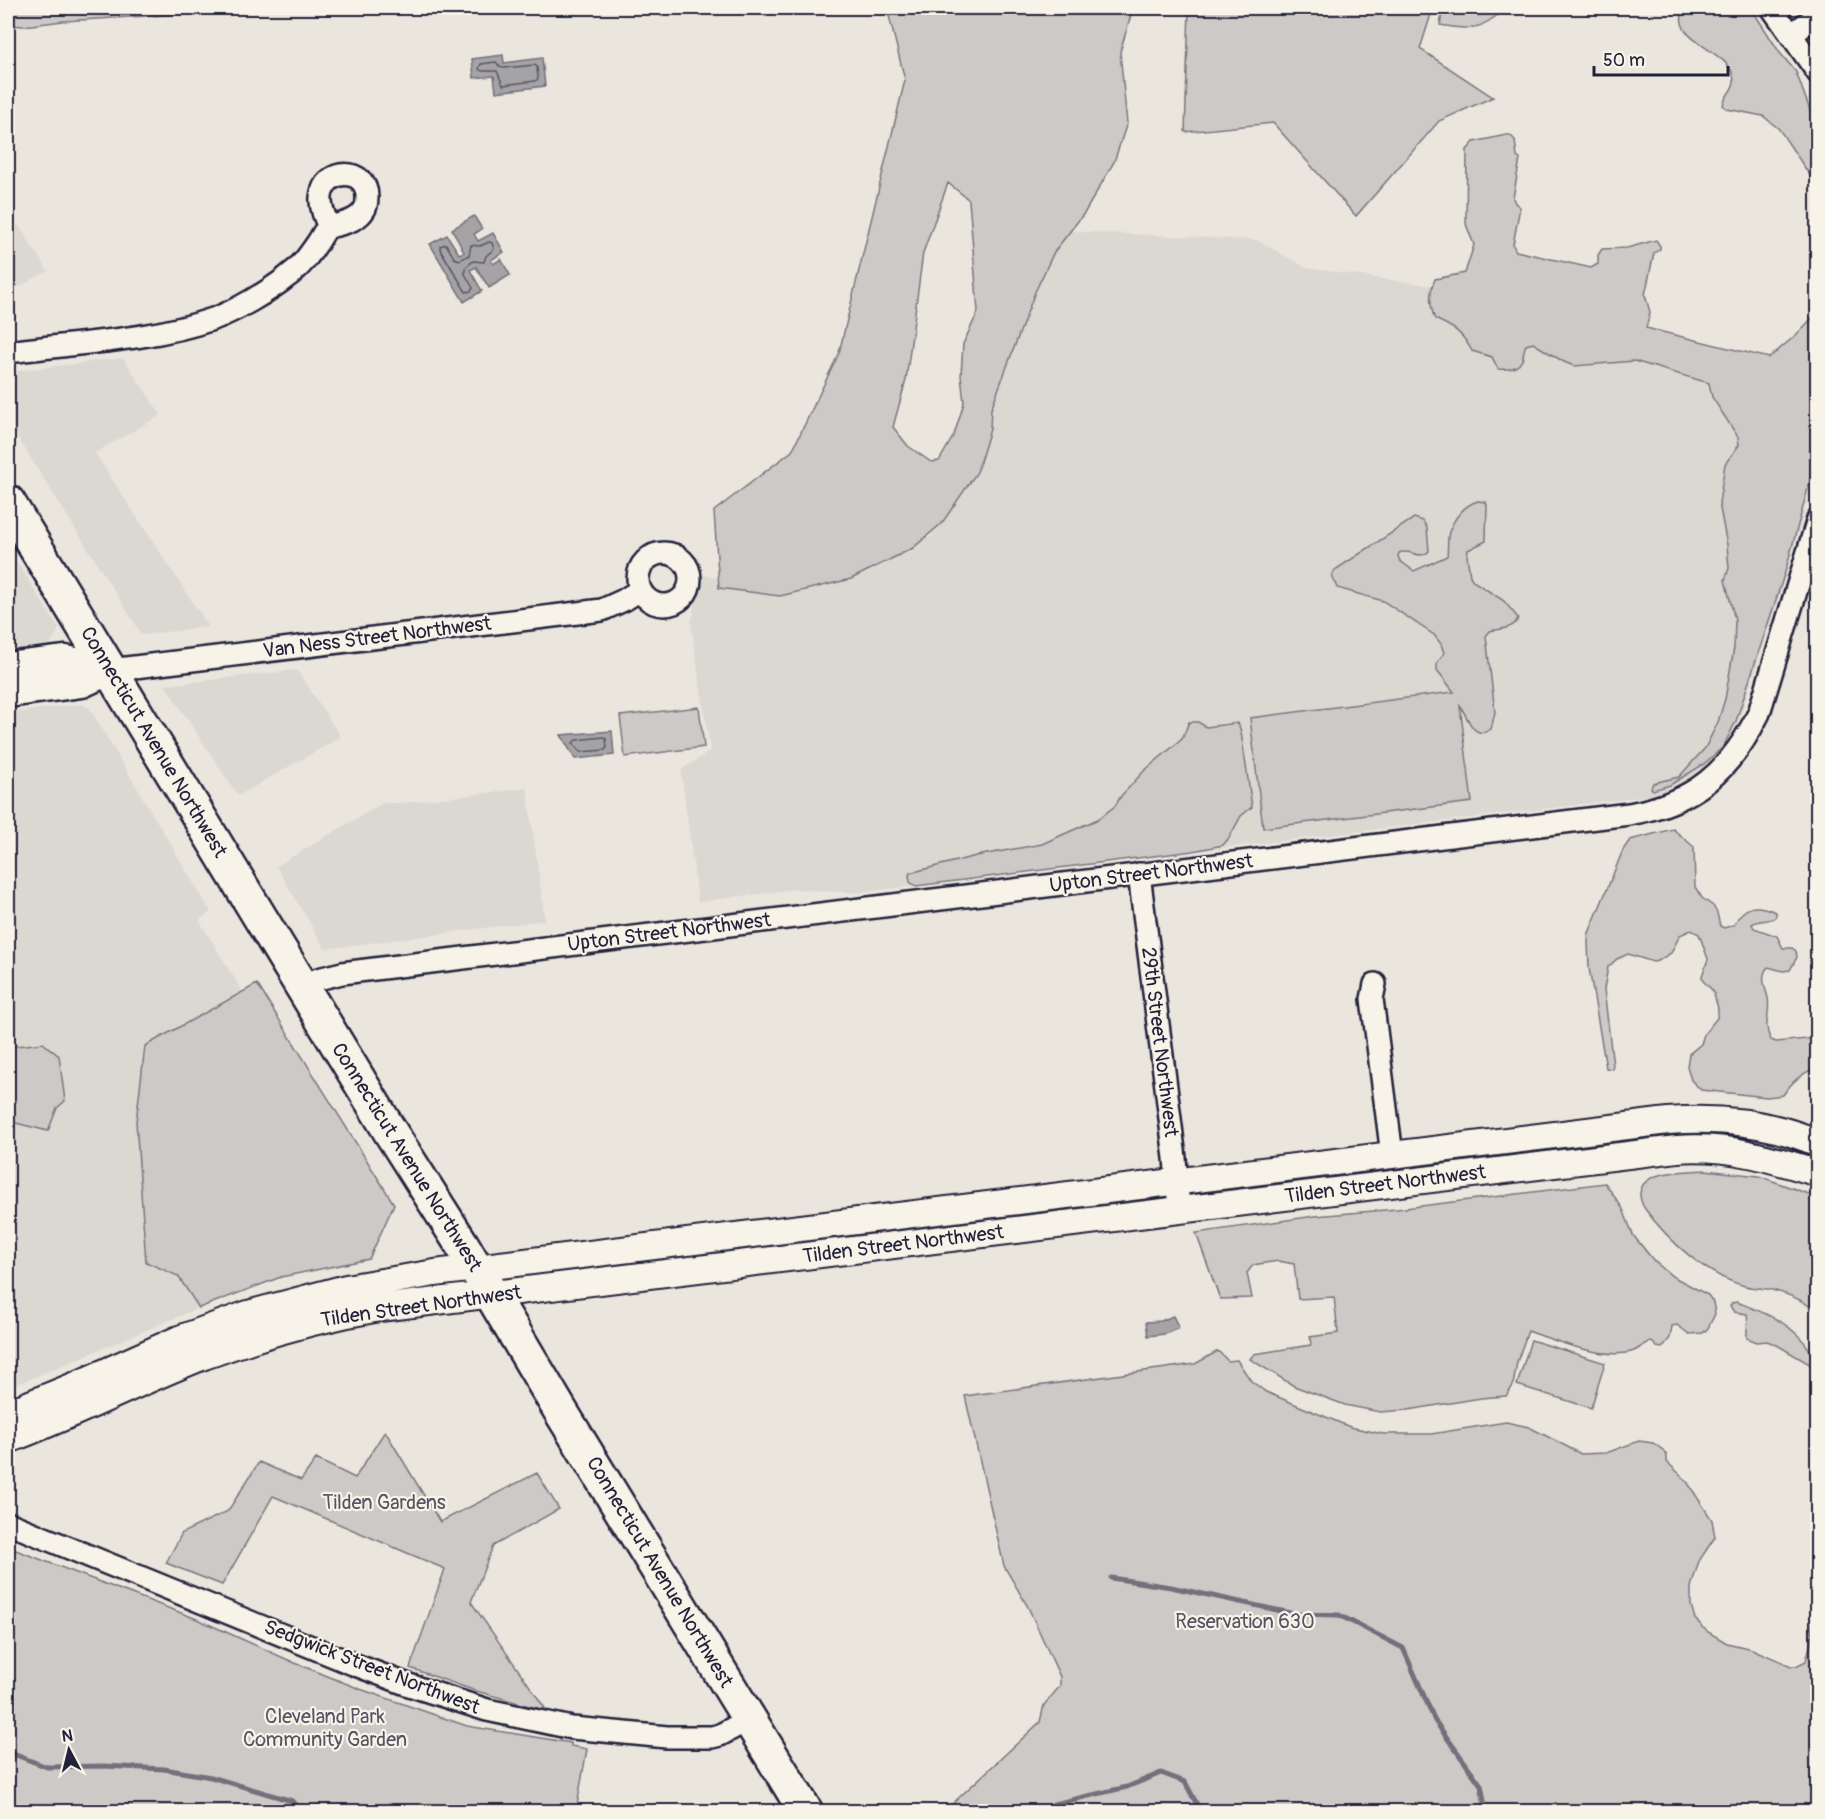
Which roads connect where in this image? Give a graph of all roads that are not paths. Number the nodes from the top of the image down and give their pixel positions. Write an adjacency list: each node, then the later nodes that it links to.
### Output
1 (1772, 8): 3 (street)
2 (1818, 15): 3 (street)
3 (1791, 35): 4 (street)
4 (1818, 73)
5 (328, 227): 6 (street)
6 (8, 352)
7 (8, 502): 11 (main road, Connecticut Avenue Northwest)
8 (1818, 519): 13 (street, Upton Street Northwest)
9 (639, 590): 11 (street, Van Ness Street Northwest)
10 (8, 667): 11 (main road, Van Ness Street Northwest)
11 (110, 670): 12 (main road, Van Ness Street Northwest); 15 (main road, Connecticut Avenue Northwest)
12 (8, 693)
13 (1139, 874): 15 (street, Upton Street Northwest); 19 (street, 29th Street Northwest)
14 (1376, 984): 17 (street)
15 (303, 988): 21 (main road, Connecticut Avenue Northwest)
16 (1818, 1143): 17 (street, Tilden Street Northwest)
17 (1392, 1155): 19 (street, Tilden Street Northwest)
18 (1818, 1173): 20 (street, Tilden Street Northwest)
19 (1177, 1181): 20 (street, 29th Street Northwest); 21 (street, Tilden Street Northwest)
20 (1179, 1210): 21 (street, Tilden Street Northwest)
21 (484, 1281): 22 (street, Tilden Street Northwest); 23 (street, Tilden Street Northwest); 27 (main road, Connecticut Avenue Northwest)
22 (215, 1325): 23 (street); 24 (street, Tilden Street Northwest)
23 (224, 1349): 25 (street, Tilden Street Northwest)
24 (8, 1413)
25 (8, 1440)
26 (8, 1523): 27 (street, Sedgwick Street Northwest)
27 (750, 1719): 28 (main road, Connecticut Avenue Northwest)
28 (806, 1812)

